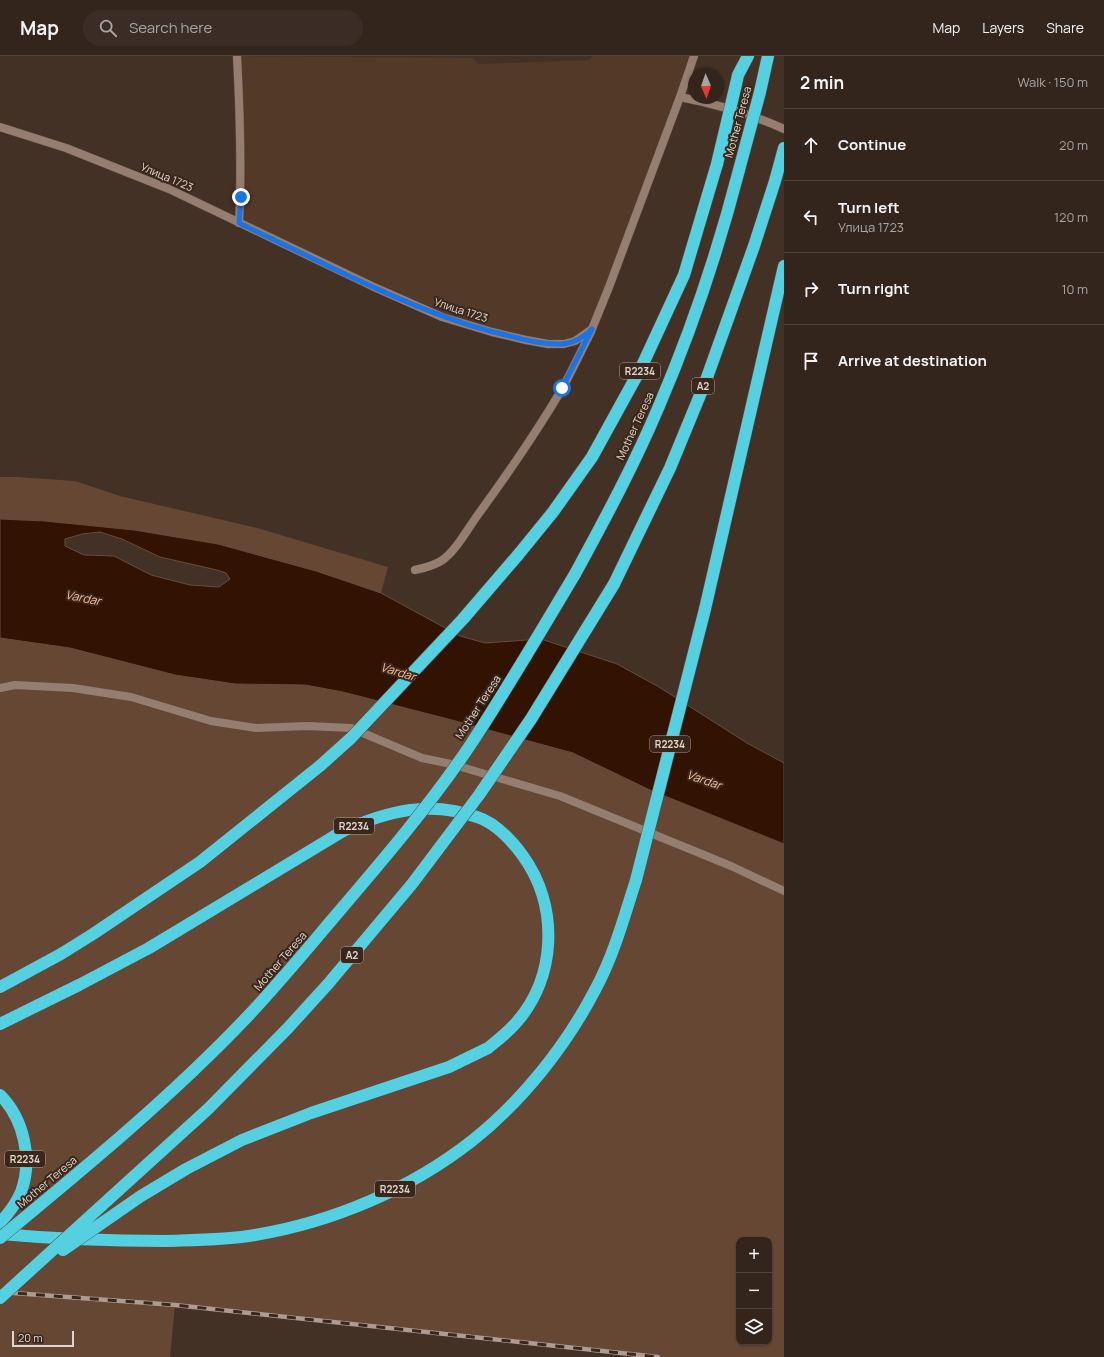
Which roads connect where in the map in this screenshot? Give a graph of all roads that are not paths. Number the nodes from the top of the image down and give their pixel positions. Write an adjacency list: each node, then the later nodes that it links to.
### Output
1 (236, 56): 9 (street)
2 (694, 56): 5 (street)
3 (748, 56): 15 (highway, R2234, bridge)
4 (768, 56): 20 (highway, Mother Teresa, bridge)
5 (680, 97): 7 (street); 11 (street)
6 (0, 126): 9 (street, Улица 1723)
7 (784, 129)
8 (784, 148): 21 (highway, A2, bridge)
9 (239, 223): 11 (street, Улица 1723)
10 (784, 266): 19 (highway, R2234, bridge)
11 (592, 329): 12 (street)
12 (415, 570)
13 (0, 688): 14 (street)
14 (784, 891)
15 (0, 987)
16 (0, 1024): 21 (highway, R2234, bridge)
17 (0, 1095): 18 (highway, R2234)
18 (0, 1222)
19 (0, 1234)
20 (0, 1238)
21 (29, 1273): 22 (highway, A2, bridge)
22 (0, 1298)

